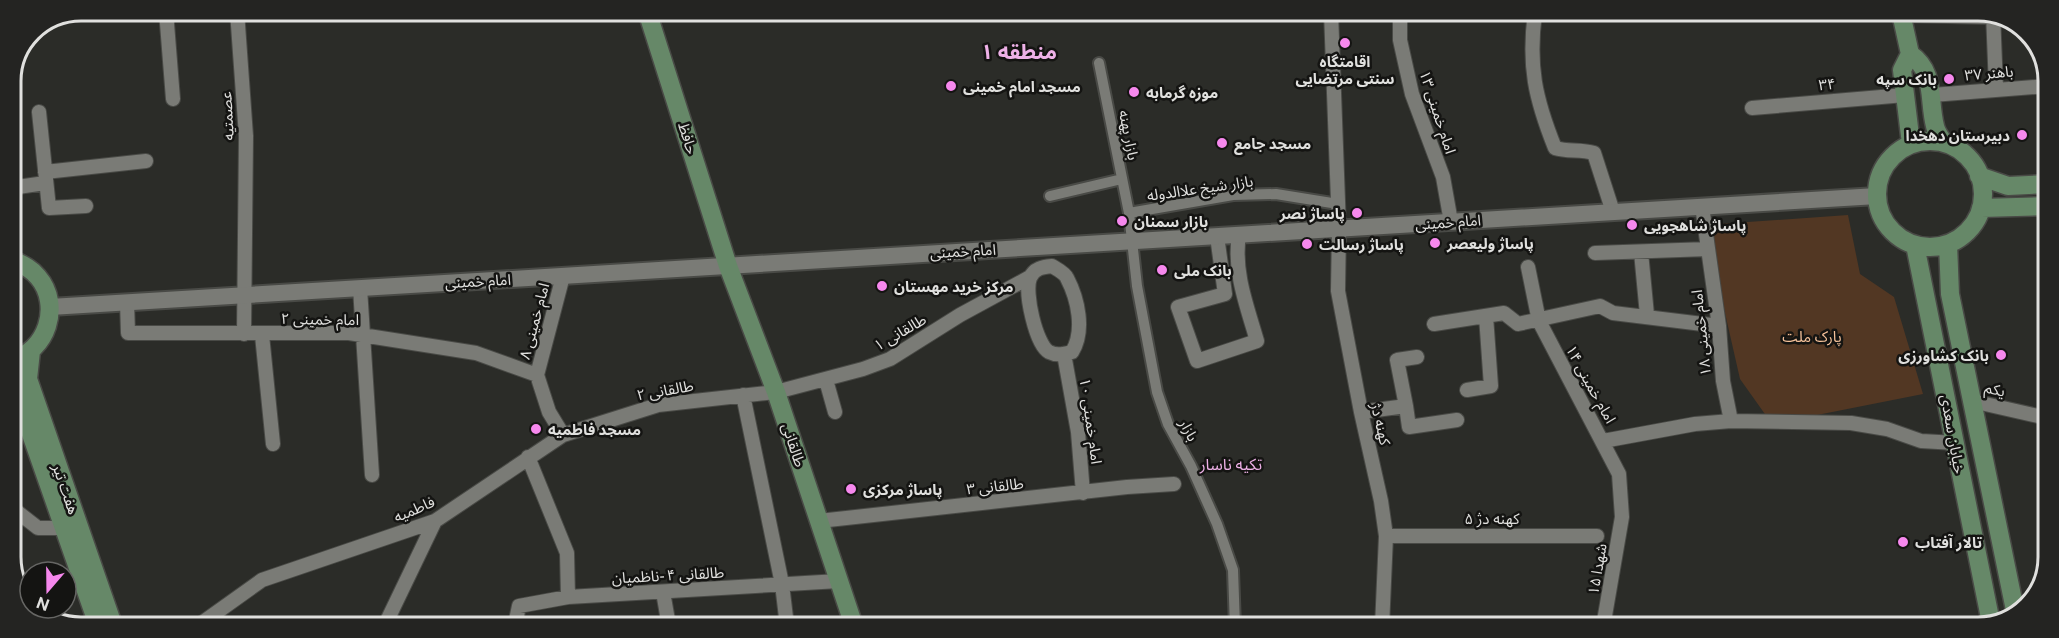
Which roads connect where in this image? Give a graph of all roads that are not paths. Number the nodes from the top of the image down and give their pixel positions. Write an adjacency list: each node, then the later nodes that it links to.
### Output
1 (168, 21): 15 (street)
2 (238, 21): 53 (street, عصمتیه)
3 (649, 21): 48 (main road, حافظ)
4 (1331, 21): 29 (street, کهنه دژ)
5 (1400, 21): 37 (street, امام خمینی ۱۳)
6 (1534, 21): 35 (street)
7 (1903, 21): 9 (main road)
8 (1993, 23): 12 (street)
9 (1910, 54): 13 (main road); 14 (main road)
10 (1099, 63): 23 (street, بازار پهنه)
11 (2038, 86): 12 (street, باهنر ۳۷)
12 (1996, 88): 14 (street, باهنر ۳۷)
13 (1905, 94): 16 (street, ۳۴); 19 (main road)
14 (1932, 95): 18 (main road)
15 (173, 99)
16 (1752, 108)
17 (39, 112): 22 (street)
18 (1944, 143): 19 (main road); 21 (main road)
19 (1911, 144): 28 (main road)
20 (146, 161): 22 (street)
21 (1979, 176): 26 (main road); 33 (main road)
22 (45, 177): 25 (street); 30 (street)
23 (1122, 179): 27 (street); 36 (street, بازار پهنه)
24 (2038, 184): 26 (main road)
25 (21, 185)
26 (2008, 186): 34 (main road)
27 (1050, 196)
28 (1876, 196): 31 (street, امام خمینی); 43 (main road)
29 (1338, 204): 36 (street, بازار شیخ علاالدوله); 38 (street, کهنه دژ)
30 (86, 206)
31 (1702, 206): 35 (street, امام خمینی); 44 (street, امام خمینی ۱۸)
32 (2038, 207): 34 (main road)
33 (1981, 208): 34 (main road); 42 (main road)
34 (2009, 209)
35 (1613, 212): 37 (street, امام خمینی)
36 (1129, 213): 41 (street, بازار شیخ علاالدوله)
37 (1451, 222): 38 (street, امام خمینی)
38 (1339, 228): 39 (street, امام خمینی); 79 (street, کهنه دژ)
39 (1239, 235): 40 (street, امام خمینی); 40 (street)
40 (1216, 236): 41 (street, امام خمینی)
41 (1134, 241): 48 (street, امام خمینی); 112 (street, بازار)
42 (1948, 244): 43 (main road); 68 (main road, خیابان سعدی)
43 (1915, 245): 69 (main road, خیابان سعدی)
44 (1708, 249): 45 (street); 60 (street, امام خمینی ۱۸)
45 (1641, 252): 46 (street); 56 (street)
46 (1595, 253)
47 (21, 264): 55 (main road)
48 (728, 266): 50 (street, امام خمینی); 73 (main road, طالقانی)
49 (1528, 267): 58 (street, امام خمینی ۱۴)
50 (562, 276): 52 (street, امام خمینی); 70 (street, امام خمینی ۸)
51 (1030, 277): 65 (street); 65 (street, طالقانی ۱); 71 (street, طالقانی ۱)
52 (360, 288): 53 (street, امام خمینی); 63 (street)
53 (244, 295): 54 (street, امام خمینی); 61 (street, عصمتیه)
54 (127, 302): 55 (street, امام خمینی); 61 (street, امام خمینی ۲)
55 (50, 307): 64 (main road)
56 (1647, 315): 58 (street); 60 (street)
57 (1486, 316): 58 (street); 59 (street); 72 (street)
58 (1539, 321): 84 (street, امام خمینی ۱۴)
59 (1434, 324)
60 (1719, 326): 82 (street, امام خمینی ۱۸)
61 (244, 334): 62 (street, امام خمینی ۲)
62 (262, 335): 63 (street, امام خمینی ۲); 86 (street)
63 (363, 335): 70 (street, امام خمینی ۲); 88 (street)
64 (31, 351): 66 (main road); 105 (main road, هفت تیر)
65 (1064, 354): 90 (street, امام خمینی ۱۰)
66 (21, 356)
67 (1417, 357): 77 (street)
68 (1964, 363): 69 (main road); 75 (main road, خیابان سعدی)
69 (1941, 369): 85 (main road, خیابان سعدی)
70 (537, 375): 83 (street)
71 (826, 380): 73 (street, طالقانی ۱); 78 (street)
72 (1467, 390)
73 (776, 392): 74 (street, طالقانی ۲); 94 (main road, طالقانی)
74 (743, 395): 83 (street, طالقانی ۲); 99 (street)
75 (1972, 401): 80 (street, یکم); 102 (main road, خیابان سعدی)
76 (21, 405): 95 (main road, هفت تیر)
77 (1406, 406): 79 (street); 81 (street)
78 (835, 412)
79 (1360, 412): 96 (street, کهنه دژ)
80 (2038, 416)
81 (1457, 420)
82 (1731, 421): 84 (street); 85 (street)
83 (563, 435): 87 (street, فاطمیه)
84 (1603, 441): 92 (street, امام خمینی ۱۴)
85 (1956, 443): 103 (main road, خیابان سعدی)
86 (273, 444)
87 (528, 458): 93 (street, فاطمیه); 101 (street)
88 (372, 475)
89 (1174, 484): 90 (street, طالقانی ۳)
90 (1083, 493): 94 (street, طالقانی ۳)
91 (21, 515): 95 (street)
92 (1622, 517): 114 (street, شهدا ۱۵)
93 (435, 521): 106 (street, فاطمیه); 107 (street)
94 (819, 521): 98 (main road, طالقانی)
95 (65, 528): 104 (main road, هفت تیر)
96 (1386, 536): 97 (street, کهنه دژ ۵); 113 (street, کهنه دژ)
97 (1597, 536)
98 (839, 581): 99 (street, طالقانی ۴ -ناظمیان); 111 (main road, طالقانی)
99 (782, 584): 100 (street, طالقانی ۴ -ناظمیان); 110 (street)
100 (663, 591): 101 (street, طالقانی ۴ -ناظمیان); 109 (street)
101 (568, 597): 108 (street, طالقانی ۴ -ناظمیان)
102 (2014, 606)
103 (1990, 615)
104 (95, 617)
105 (109, 617)
106 (210, 617)
107 (389, 617)
108 (517, 617)
109 (667, 617)
110 (786, 617)
111 (851, 617)
112 (1235, 617)
113 (1382, 617)
114 (1605, 617)

